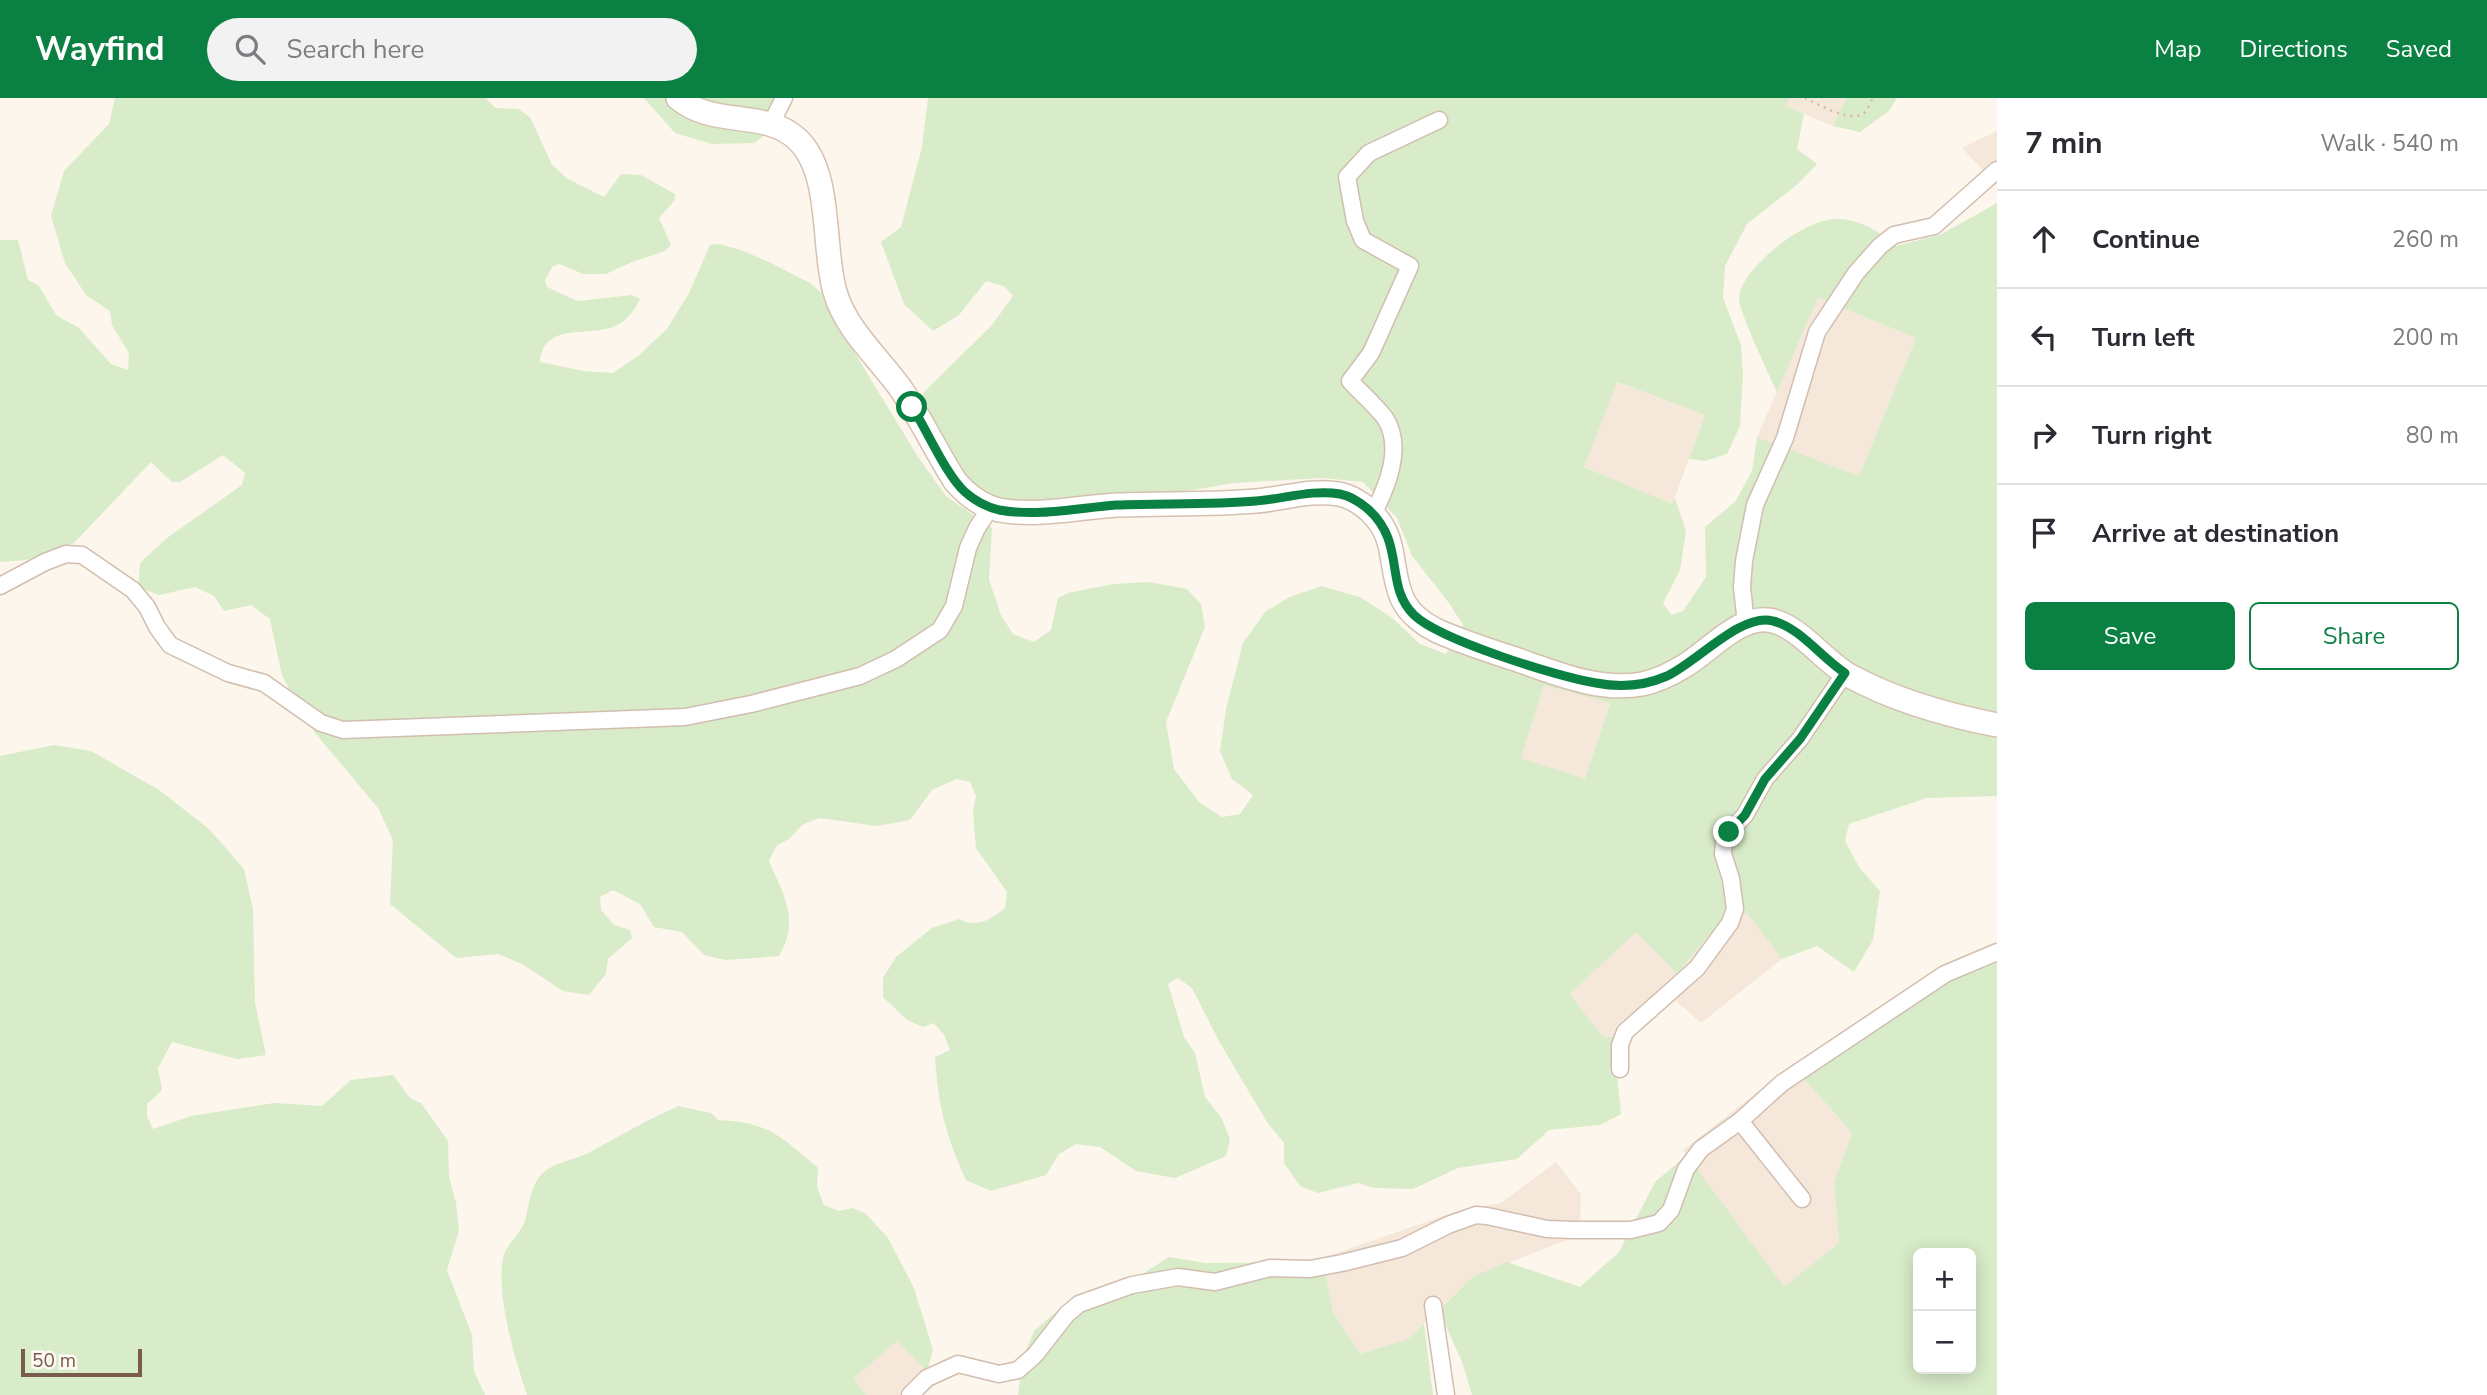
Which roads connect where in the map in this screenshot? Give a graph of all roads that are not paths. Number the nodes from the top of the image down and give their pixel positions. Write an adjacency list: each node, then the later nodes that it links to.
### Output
1 (678, 98): 4 (street)
2 (784, 98): 4 (street)
3 (1438, 120): 7 (street)
4 (771, 124): 6 (street)
5 (1997, 170): 9 (street)
6 (991, 507): 7 (street); 8 (street)
7 (1373, 514): 9 (street)
8 (0, 586)
9 (1746, 624): 10 (street)
10 (1845, 673): 11 (street); 13 (street)
11 (1997, 725)
12 (1997, 952): 14 (street)
13 (1620, 1069)
14 (1740, 1121): 15 (street); 17 (street)
15 (1801, 1199)
16 (1433, 1305): 18 (street)
17 (910, 1395)
18 (1446, 1395)

